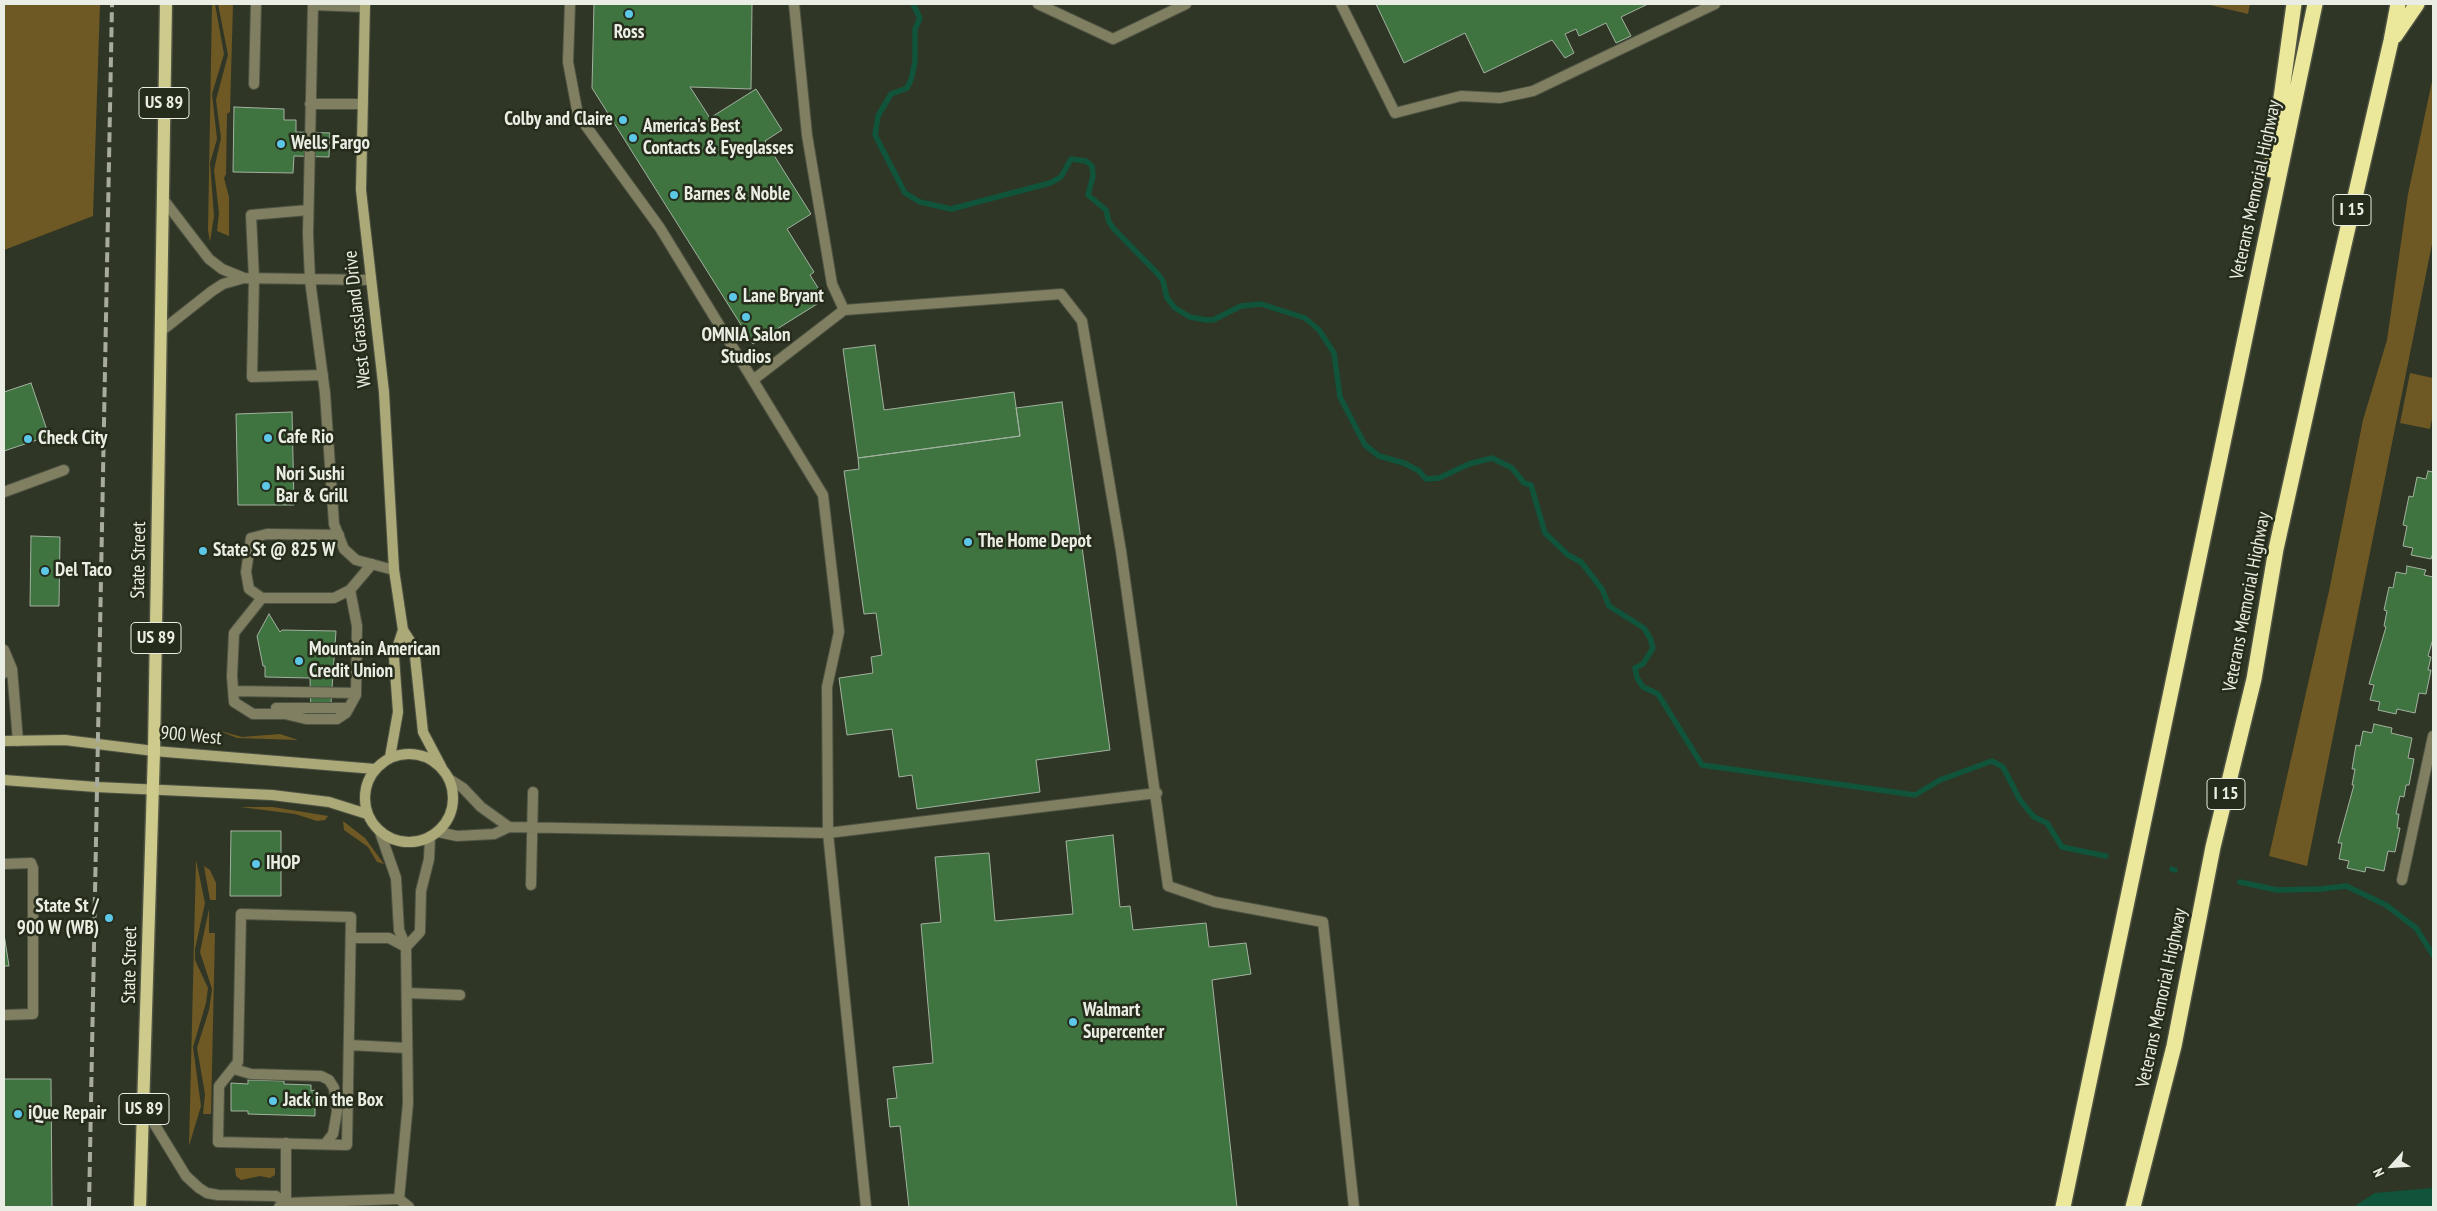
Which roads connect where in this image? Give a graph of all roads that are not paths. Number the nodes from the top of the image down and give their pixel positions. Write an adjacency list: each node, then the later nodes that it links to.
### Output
1 (166, 4): 19 (main road, State Street / US 89)
2 (256, 4): 16 (street)
3 (570, 4): 28 (street)
4 (794, 4): 24 (street)
5 (1038, 4): 6 (street)
6 (1186, 4)
7 (1340, 4): 8 (street)
8 (1715, 4)
9 (2294, 4): 25 (highway)
10 (2315, 4): 25 (highway, Veterans Memorial Highway)
11 (2398, 4): 15 (highway, Veterans Memorial Highway / I 15)
12 (2417, 4): 15 (highway)
13 (313, 5): 14 (street); 17 (street)
14 (365, 6): 18 (street, West Grassland Drive)
15 (2391, 41): 80 (highway, Veterans Memorial Highway / I 15)
16 (254, 84)
17 (310, 104): 18 (street); 20 (street)
18 (363, 104): 23 (street, West Grassland Drive)
19 (163, 199): 21 (street); 26 (main road, State Street / US 89)
20 (308, 210): 21 (street); 22 (street)
21 (249, 278): 22 (street); 26 (street); 27 (street)
22 (310, 280): 23 (street); 27 (street)
23 (371, 280): 33 (street, West Grassland Drive)
24 (844, 310): 28 (street); 52 (street)
25 (2249, 323): 79 (highway, Veterans Memorial Highway)
26 (160, 332): 44 (main road, State Street / US 89)
27 (323, 375): 31 (street)
28 (752, 380): 57 (street)
29 (64, 470): 30 (street)
30 (4, 492)
31 (339, 536): 32 (street); 35 (street)
32 (372, 564): 33 (street); 34 (street)
33 (394, 570): 36 (street, West Grassland Drive)
34 (350, 590): 35 (street); 40 (street)
35 (262, 598): 39 (street)
36 (403, 630): 45 (street, West Grassland Drive); 46 (street, West Grassland Drive)
37 (4, 650): 38 (street)
38 (8, 671): 42 (street)
39 (234, 695): 40 (street); 40 (street)
40 (353, 700)
41 (4, 741): 42 (street, 900 West)
42 (18, 741): 44 (street, 900 West)
43 (2432, 743): 60 (street)
44 (154, 751): 47 (street, 900 West); 50 (main road, State Street / US 89)
45 (390, 757): 46 (street); 47 (street)
46 (442, 768): 48 (street)
47 (375, 769): 53 (street)
48 (449, 779): 54 (street); 58 (street)
49 (4, 780): 50 (street)
50 (153, 790): 53 (street); 70 (main road, State Street / US 89)
51 (533, 792): 55 (street)
52 (1157, 793): 57 (street); 78 (street)
53 (367, 814): 56 (street)
54 (509, 827): 55 (street); 58 (street)
55 (532, 829): 57 (street); 61 (street)
56 (380, 832): 58 (street); 63 (street)
57 (828, 833): 77 (street)
58 (434, 834): 63 (street)
59 (4, 864): 66 (street)
60 (2402, 880)
61 (531, 885)
62 (351, 938): 63 (street); 67 (street); 69 (street)
63 (406, 947): 64 (street)
64 (407, 993): 65 (street); 68 (street)
65 (460, 995)
66 (4, 1015)
67 (349, 1045): 68 (street); 72 (street)
68 (407, 1048): 73 (street)
69 (234, 1069): 71 (street); 72 (street)
70 (144, 1107): 74 (street); 75 (main road, State Street / US 89)
71 (286, 1143): 72 (street); 74 (street)
72 (325, 1144)
73 (399, 1199): 74 (street); 76 (street)
74 (284, 1206)
75 (140, 1207)
76 (409, 1207)
77 (866, 1207)
78 (1354, 1207)
79 (2063, 1207)
80 (2132, 1207)

